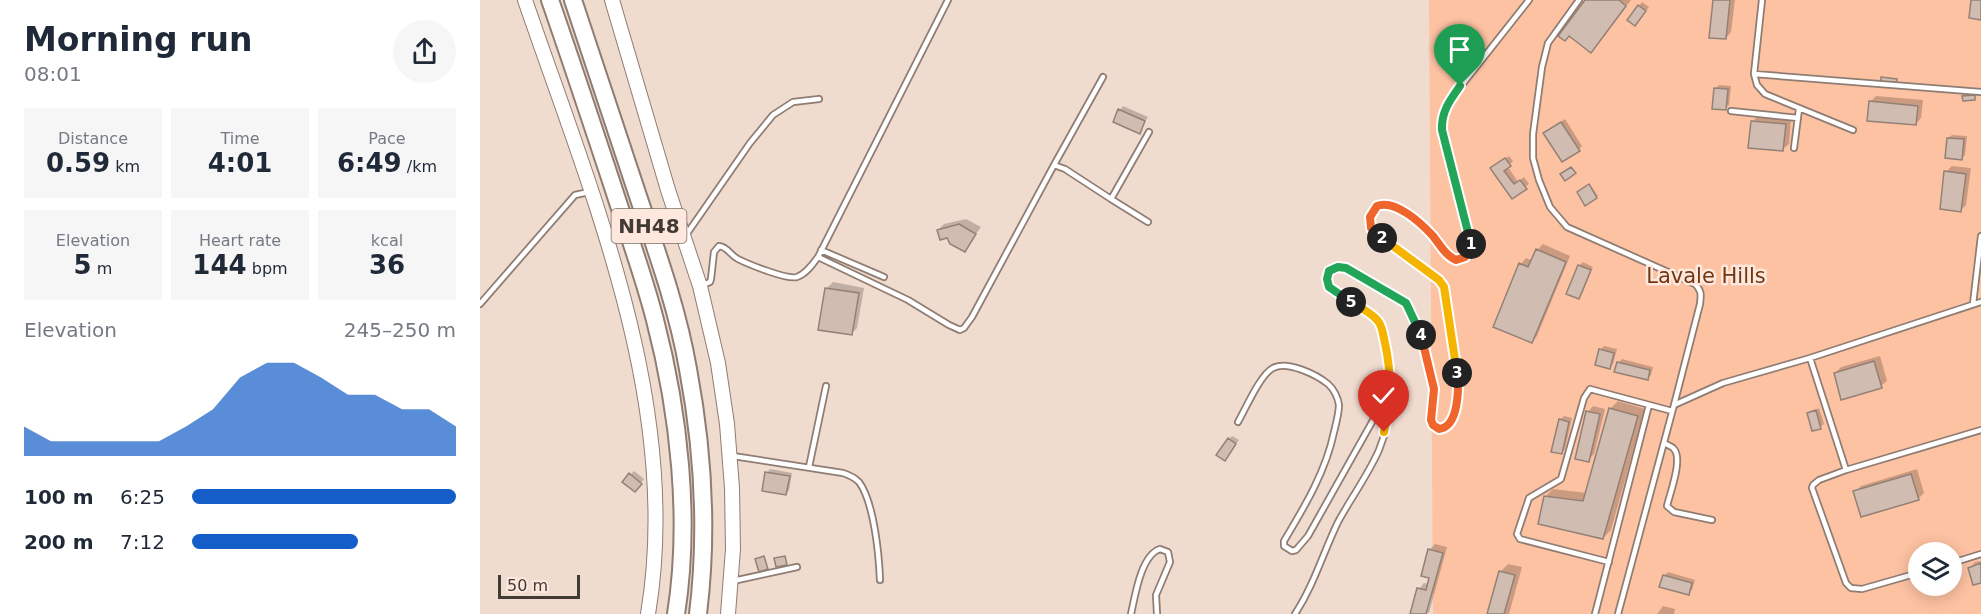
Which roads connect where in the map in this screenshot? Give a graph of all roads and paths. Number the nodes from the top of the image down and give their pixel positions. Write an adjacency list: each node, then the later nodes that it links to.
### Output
1 (525, 0): 20 (street)
2 (550, 0): 53 (highway, NH48)
3 (573, 0): 54 (highway, NH48)
4 (612, 0): 24 (street)
5 (948, 0): 25 (lane)
6 (1529, 0): 34 (lane)
7 (1579, 0): 36 (lane)
8 (1762, 0): 9 (lane)
9 (1754, 74): 11 (lane); 13 (lane)
10 (1103, 76): 19 (lane)
11 (1981, 92)
12 (819, 99): 24 (lane)
13 (1799, 109): 15 (lane); 16 (lane)
14 (1731, 111): 15 (lane)
15 (1798, 118): 18 (lane)
16 (1853, 130)
17 (1149, 132): 21 (lane)
18 (1794, 148)
19 (1054, 165): 21 (lane); 26 (lane)
20 (590, 191): 30 (lane); 52 (street)
21 (1111, 199): 22 (lane)
22 (1148, 222)
23 (1981, 236): 31 (lane)
24 (684, 238): 28 (street)
25 (822, 250): 26 (lane); 27 (lane)
26 (818, 257): 28 (lane)
27 (884, 277)
28 (700, 286): 41 (street)
29 (1981, 302): 31 (lane)
30 (480, 304)
31 (1973, 304): 32 (lane)
32 (1810, 358): 36 (lane); 43 (lane)
33 (826, 386): 42 (lane)
34 (1390, 389): 38 (lane); 58 (lane)
35 (1649, 405): 37 (lane); 47 (lane); 47 (lane)
36 (1674, 405): 37 (lane)
37 (1672, 411): 40 (lane)
38 (1238, 422)
39 (1981, 430): 43 (lane)
40 (1664, 443): 44 (lane); 60 (lane)
41 (729, 456): 42 (lane); 51 (street)
42 (809, 467): 50 (lane)
43 (1846, 470): 49 (lane)
44 (1712, 520)
45 (1981, 554): 46 (lane)
46 (1962, 560)
47 (1609, 562): 59 (lane)
48 (797, 567): 51 (lane)
49 (1908, 576)
50 (880, 580)
51 (731, 581): 55 (street)
52 (648, 614)
53 (676, 614)
54 (698, 614)
55 (728, 614)
56 (1131, 614): 57 (lane)
57 (1157, 614)
58 (1295, 614)
59 (1595, 614)
60 (1618, 614)

